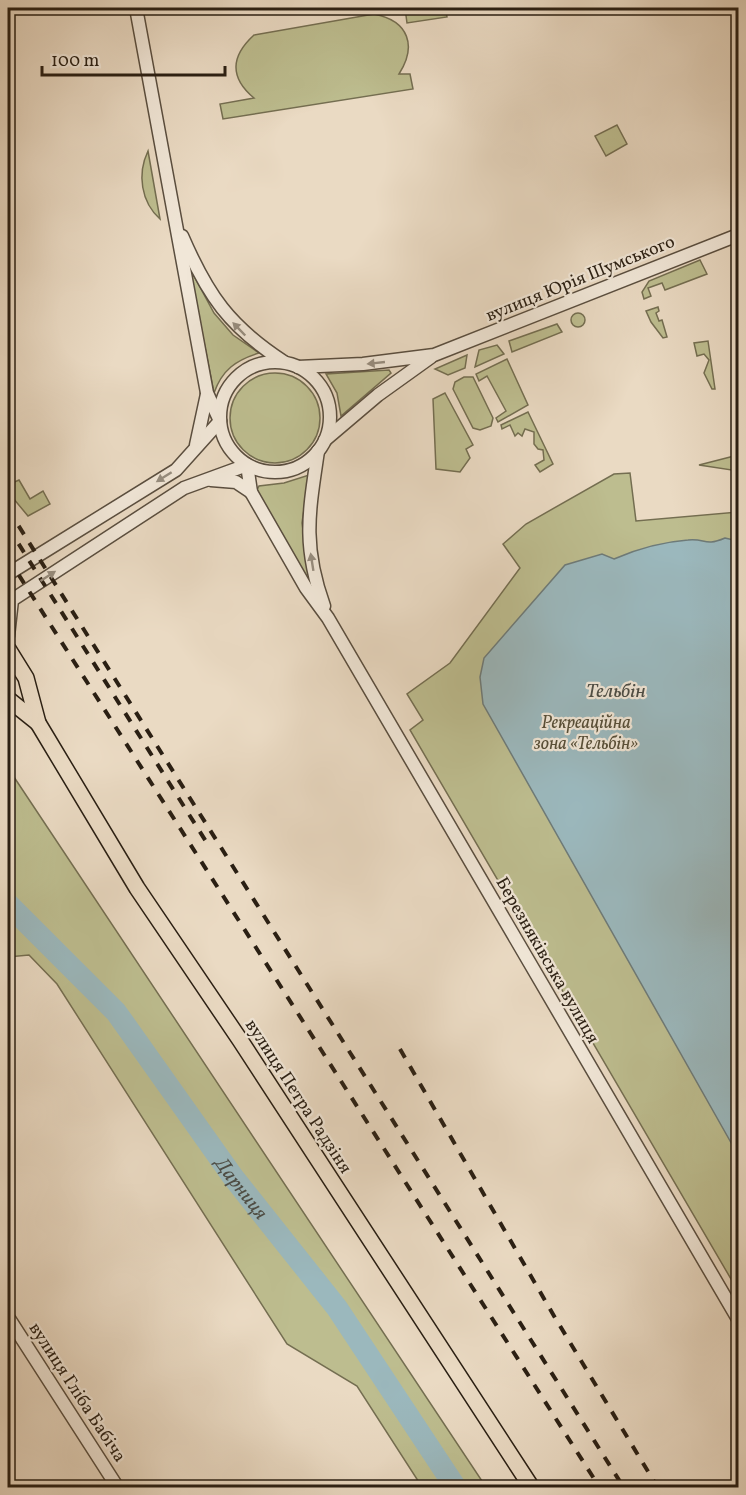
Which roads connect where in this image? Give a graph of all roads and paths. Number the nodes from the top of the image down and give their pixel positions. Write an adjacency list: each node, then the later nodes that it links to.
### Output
1 (136, 8): 2 (street)
2 (173, 216): 5 (street, one-way to 2); 6 (street)
3 (738, 235): 4 (street, вулиця Юрія Шумського)
4 (434, 355): 5 (street, вулиця Юрія Шумського, one-way to 5); 8 (street, вулиця Юрія Шумського)
5 (292, 365): 7 (street); 8 (street)
6 (207, 393): 7 (street); 9 (street)
7 (220, 421): 9 (street); 10 (street)
8 (322, 446): 10 (street); 14 (street, Березняківська вулиця, one-way to 8)
9 (191, 456): 13 (street, one-way to 13)
10 (247, 465): 11 (street); 12 (street, Березняківська вулиця)
11 (198, 482): 12 (street); 15 (street, one-way to 11)
12 (251, 492): 14 (street, Березняківська вулиця)
13 (8, 574)
14 (328, 618): 20 (street, Березняківська вулиця)
15 (8, 636)
16 (8, 649): 18 (main road, вулиця Петра Радзіня)
17 (8, 699): 18 (main road, вулиця Петра Радзіня)
18 (38, 723): 22 (main road, вулиця Петра Радзіня)
19 (8, 1317): 21 (street, вулиця Гліба Бабіча)
20 (738, 1319)
21 (118, 1488)
22 (532, 1488)

